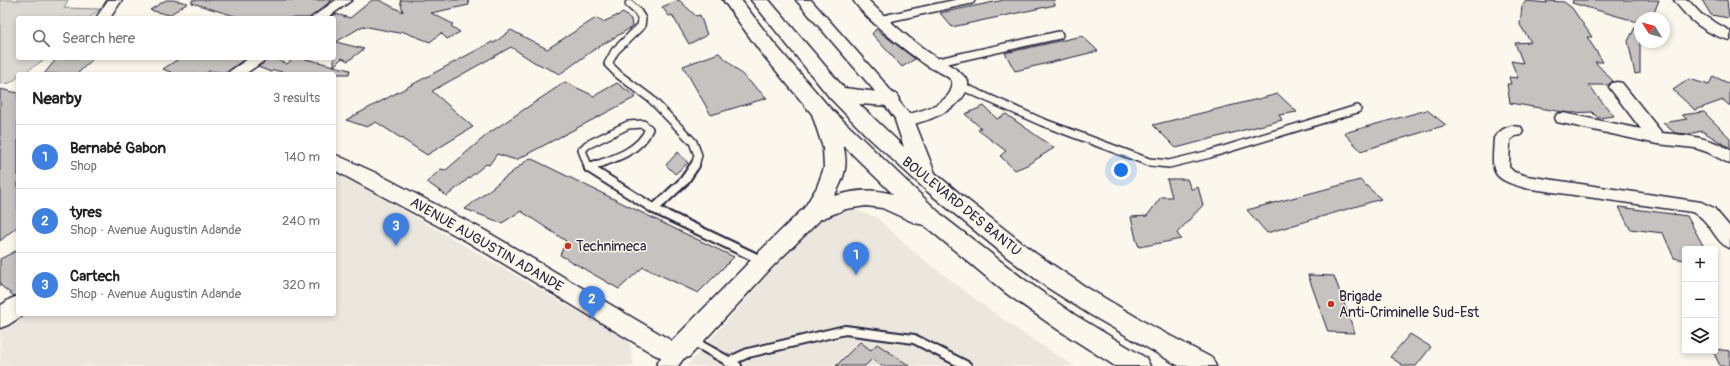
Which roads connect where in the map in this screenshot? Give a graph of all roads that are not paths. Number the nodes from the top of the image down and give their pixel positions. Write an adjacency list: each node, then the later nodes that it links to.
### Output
1 (114, 0): 10 (street)
2 (345, 0): 11 (street)
3 (732, 0): 23 (highway, BOULEVARD DES BANTU)
4 (760, 0): 20 (highway, BOULEVARD DES BANTU)
5 (802, 0): 21 (street)
6 (860, 0): 12 (street)
7 (971, 0): 12 (lane)
8 (1681, 0): 14 (street)
9 (629, 4): 32 (lane)
10 (104, 16)
11 (321, 16)
12 (879, 20): 16 (street)
13 (1059, 35): 16 (lane)
14 (1730, 36)
15 (256, 60): 17 (street)
16 (934, 63): 18 (street)
17 (238, 72)
18 (961, 86): 22 (lane); 25 (street)
19 (1617, 87): 27 (street)
20 (837, 93): 21 (highway); 31 (highway, BOULEVARD DES BANTU)
21 (889, 99): 25 (street)
22 (1357, 109)
23 (822, 112): 33 (highway); 34 (highway, BOULEVARD DES BANTU)
24 (1564, 118): 27 (street)
25 (905, 120): 31 (highway)
26 (1515, 131): 35 (street)
27 (1657, 138): 28 (street)
28 (1730, 158)
29 (336, 162): 39 (street, AVENUE AUGUSTIN ADANDE)
30 (589, 168): 30 (lane); 32 (lane)
31 (925, 178): 43 (highway, BOULEVARD DES BANTU)
32 (654, 209): 36 (lane)
33 (811, 215): 34 (highway); 36 (street)
34 (937, 224): 42 (highway, BOULEVARD DES BANTU)
35 (1730, 241)
36 (764, 261): 39 (street)
37 (16, 307): 38 (street)
38 (0, 318)
39 (678, 352): 40 (lane)
40 (732, 364): 41 (lane)
41 (967, 366)
42 (1137, 366)
43 (1203, 366)

